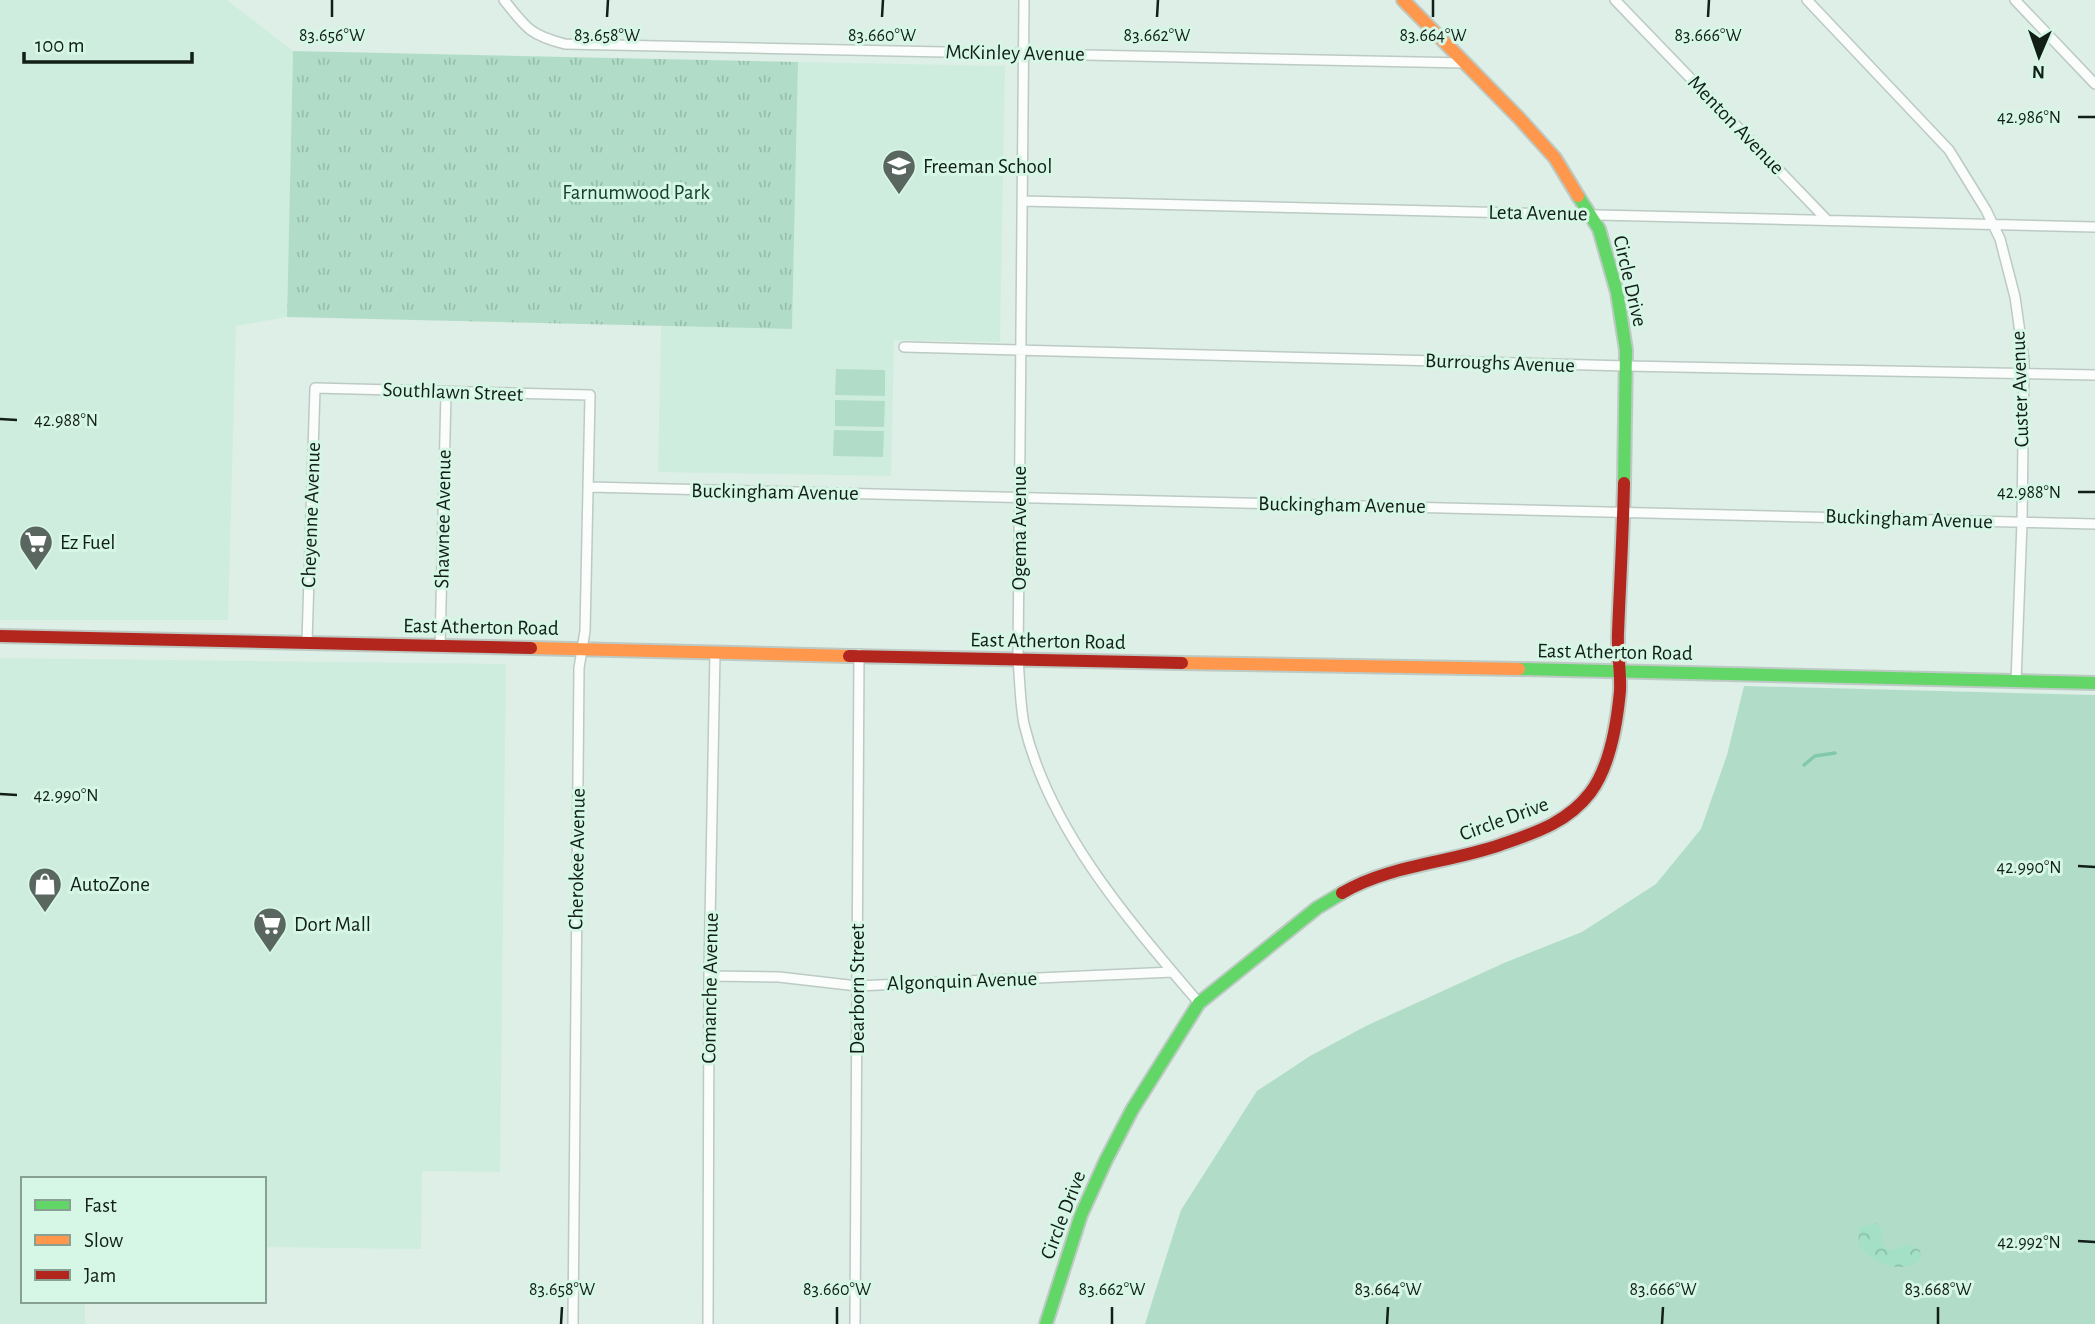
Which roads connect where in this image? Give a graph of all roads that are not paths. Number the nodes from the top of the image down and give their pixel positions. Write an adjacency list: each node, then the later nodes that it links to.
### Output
1 (504, 0): 7 (street, McKinley Avenue)
2 (1024, 0): 7 (street, Ogema Avenue)
3 (1403, 0): 8 (street, Circle Drive)
4 (1615, 0): 12 (street, Menton Avenue)
5 (1807, 0): 13 (street, Custer Avenue)
6 (2015, 0): 9 (street)
7 (1024, 53): 8 (street, McKinley Avenue); 10 (street, Ogema Avenue)
8 (1465, 63): 11 (street, Circle Drive)
9 (2095, 84)
10 (1022, 201): 11 (street, Leta Avenue); 16 (street, Ogema Avenue)
11 (1590, 215): 12 (street, Leta Avenue); 17 (street, Circle Drive)
12 (1827, 220): 13 (street, Leta Avenue)
13 (1994, 225): 14 (street, Leta Avenue); 18 (street, Custer Avenue)
14 (2095, 227)
15 (904, 347): 16 (street, Burroughs Avenue)
16 (1020, 350): 17 (street, Burroughs Avenue); 24 (street, Ogema Avenue)
17 (1626, 366): 18 (street, Burroughs Avenue); 25 (street, Circle Drive)
18 (2024, 373): 19 (street, Burroughs Avenue); 26 (street, Custer Avenue)
19 (2095, 375)
20 (315, 388): 21 (street, Southlawn Street); 29 (street, Cheyenne Avenue)
21 (446, 393): 22 (street, Southlawn Street); 30 (street, Shawnee Avenue)
22 (590, 395): 23 (street, Cherokee Avenue)
23 (589, 487): 24 (street, Buckingham Avenue); 31 (street, Cherokee Avenue)
24 (1020, 498): 25 (street, Buckingham Avenue); 34 (street, Ogema Avenue)
25 (1623, 511): 26 (street, Buckingham Avenue); 35 (street, Circle Drive)
26 (2022, 522): 27 (street, Buckingham Avenue); 36 (street, Custer Avenue)
27 (2095, 524)
28 (0, 636): 29 (street, East Atherton Road)
29 (307, 642): 30 (street, East Atherton Road)
30 (440, 646): 31 (street, East Atherton Road)
31 (581, 648): 32 (street, East Atherton Road); 42 (street, Cherokee Avenue)
32 (715, 652): 33 (street, East Atherton Road); 39 (street, Comanche Avenue)
33 (859, 654): 34 (street, East Atherton Road); 40 (street, Dearborn Street)
34 (1018, 660): 35 (street, East Atherton Road); 38 (street, Ogema Avenue)
35 (1617, 671): 36 (street, East Atherton Road); 41 (street, Circle Drive)
36 (2016, 682): 37 (street, East Atherton Road)
37 (2095, 683)
38 (1173, 972): 40 (street, Algonquin Avenue); 41 (street, Ogema Avenue)
39 (709, 976): 40 (street, Algonquin Avenue); 43 (street, Comanche Avenue)
40 (858, 986): 44 (street, Dearborn Street)
41 (1199, 1003): 45 (street, Circle Drive)
42 (573, 1324)
43 (708, 1324)
44 (855, 1324)
45 (1046, 1324)

